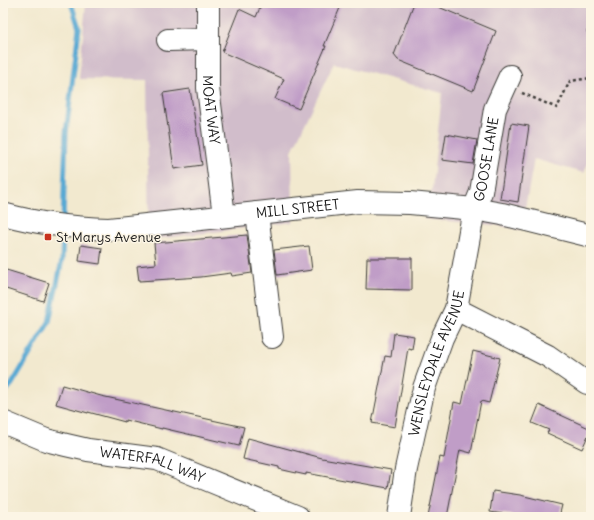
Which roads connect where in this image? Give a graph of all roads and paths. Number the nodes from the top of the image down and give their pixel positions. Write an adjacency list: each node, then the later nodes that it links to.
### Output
1 (208, 3): 3 (street, MOAT WAY)
2 (591, 27): 5 (path)
3 (208, 39): 4 (street); 11 (street, MOAT WAY)
4 (168, 40)
5 (591, 43)
6 (591, 78): 7 (path)
7 (508, 81): 8 (street, GOOSE LANE)
8 (474, 209): 9 (street, MILL STREET); 12 (street, MILL STREET); 13 (street, WENSLEYDALE AVENUE)
9 (257, 213): 11 (street, MILL STREET); 14 (street)
10 (3, 214): 11 (street, MILL STREET)
11 (224, 216)
12 (591, 236)
13 (456, 309): 15 (street); 18 (street, WENSLEYDALE AVENUE)
14 (272, 337)
15 (587, 383)
16 (3, 422): 17 (street, WATERFALL WAY)
17 (298, 517)
18 (399, 517)

